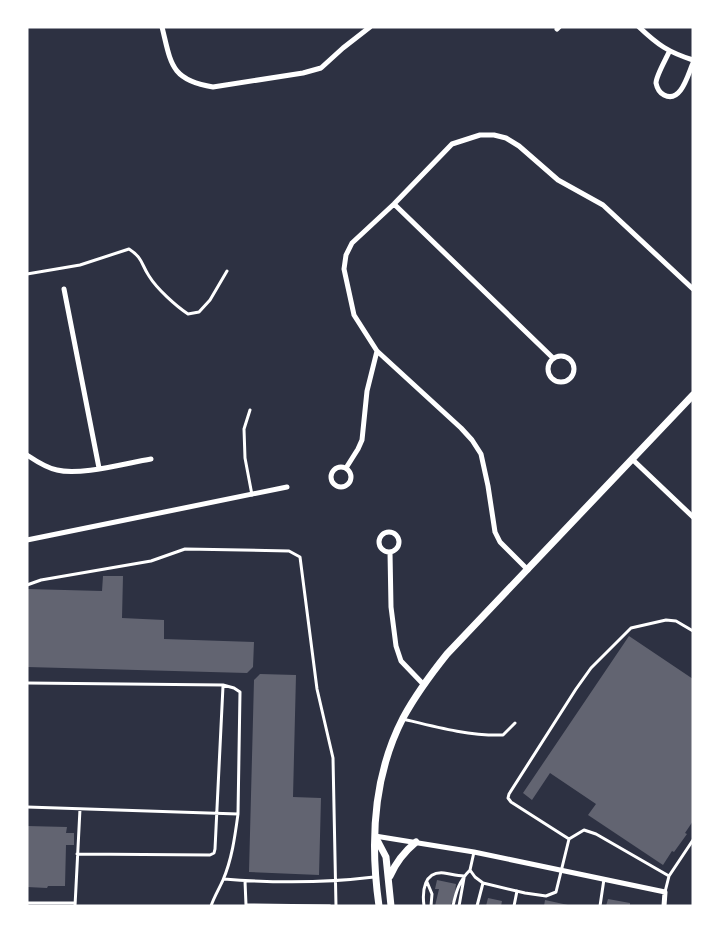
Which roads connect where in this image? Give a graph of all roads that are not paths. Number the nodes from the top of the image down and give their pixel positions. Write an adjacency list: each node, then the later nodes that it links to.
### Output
1 (162, 27): 2 (street)
2 (370, 27)
3 (639, 27): 4 (street)
4 (669, 52): 5 (street); 5 (street)
5 (693, 62)
6 (394, 204): 10 (street); 11 (street); 12 (street)
7 (227, 271): 8 (lane)
8 (27, 274)
9 (64, 289): 18 (street)
10 (693, 289)
11 (377, 351): 19 (street); 25 (street)
12 (553, 358): 12 (street)
13 (693, 395): 17 (street)
14 (250, 410): 21 (lane)
15 (27, 455): 18 (street)
16 (151, 459): 18 (street)
17 (632, 459): 22 (street); 25 (street)
18 (99, 468)
19 (346, 468)
20 (288, 487): 21 (street)
21 (252, 495): 23 (street)
22 (693, 517)
23 (27, 540)
24 (390, 552): 30 (street)
25 (528, 570): 30 (street)
26 (27, 585): 51 (lane)
27 (693, 632): 38 (lane)
28 (27, 683): 29 (lane)
29 (223, 685): 35 (lane); 36 (lane)
30 (424, 685): 31 (street)
31 (403, 719): 32 (lane); 37 (street)
32 (515, 723)
33 (27, 807): 34 (lane)
34 (80, 808): 35 (lane); 42 (lane)
35 (218, 813): 36 (lane); 42 (lane)
36 (238, 814): 48 (lane)
37 (375, 836): 40 (street); 47 (street); 49 (street)
38 (569, 839): 44 (lane); 46 (lane)
39 (693, 840): 46 (lane)
40 (416, 842): 41 (street); 49 (street)
41 (474, 852): 43 (lane); 44 (street)
42 (77, 854): 58 (lane)
43 (470, 870): 45 (lane); 54 (lane)
44 (561, 870): 50 (street); 55 (lane)
45 (464, 876): 52 (lane); 66 (lane); 67 (lane)
46 (669, 876): 56 (lane)
47 (375, 877): 51 (lane); 62 (street)
48 (224, 879): 53 (lane); 59 (lane)
49 (388, 879): 63 (street)
50 (604, 879): 56 (street); 70 (lane)
51 (335, 880): 53 (lane); 61 (lane)
52 (426, 880): 64 (lane); 65 (lane)
53 (245, 881): 60 (lane)
54 (483, 883): 55 (lane); 68 (lane)
55 (517, 891): 69 (lane)
56 (665, 892): 71 (street)
57 (27, 903): 58 (lane)
58 (75, 904)
59 (211, 906)
60 (330, 906)
61 (336, 906)
62 (379, 906)
63 (391, 906)
64 (424, 906)
65 (431, 906)
66 (453, 906)
67 (459, 906)
68 (477, 906)
69 (514, 906)
70 (600, 906)
71 (664, 906)

